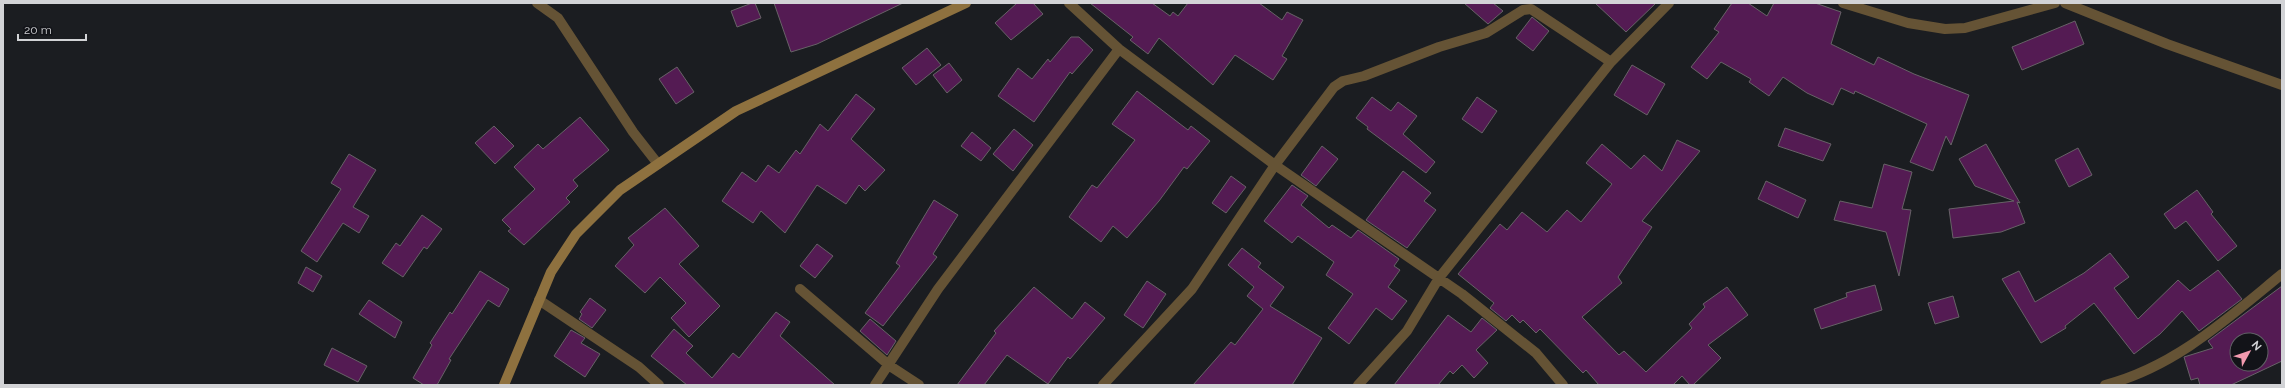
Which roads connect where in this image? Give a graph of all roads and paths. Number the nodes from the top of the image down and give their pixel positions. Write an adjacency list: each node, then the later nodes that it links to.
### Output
1 (537, 3): 11 (street)
2 (966, 3): 11 (main road)
3 (1069, 3): 8 (street)
4 (1669, 3): 9 (street)
5 (1843, 3): 6 (street)
6 (2055, 3)
7 (2065, 3): 10 (street)
8 (1118, 49): 12 (street); 17 (street)
9 (1611, 62): 12 (street); 14 (street)
10 (2282, 85)
11 (658, 164): 16 (main road)
12 (1275, 165): 14 (street); 22 (street)
13 (2282, 274): 25 (street)
14 (1440, 278): 23 (street); 24 (street)
15 (800, 289): 17 (street)
16 (539, 300): 18 (main road); 19 (street)
17 (890, 366): 20 (street); 21 (street)
18 (504, 385)
19 (659, 385)
20 (875, 385)
21 (919, 385)
22 (1103, 385)
23 (1358, 385)
24 (1563, 385)
25 (2105, 385)

